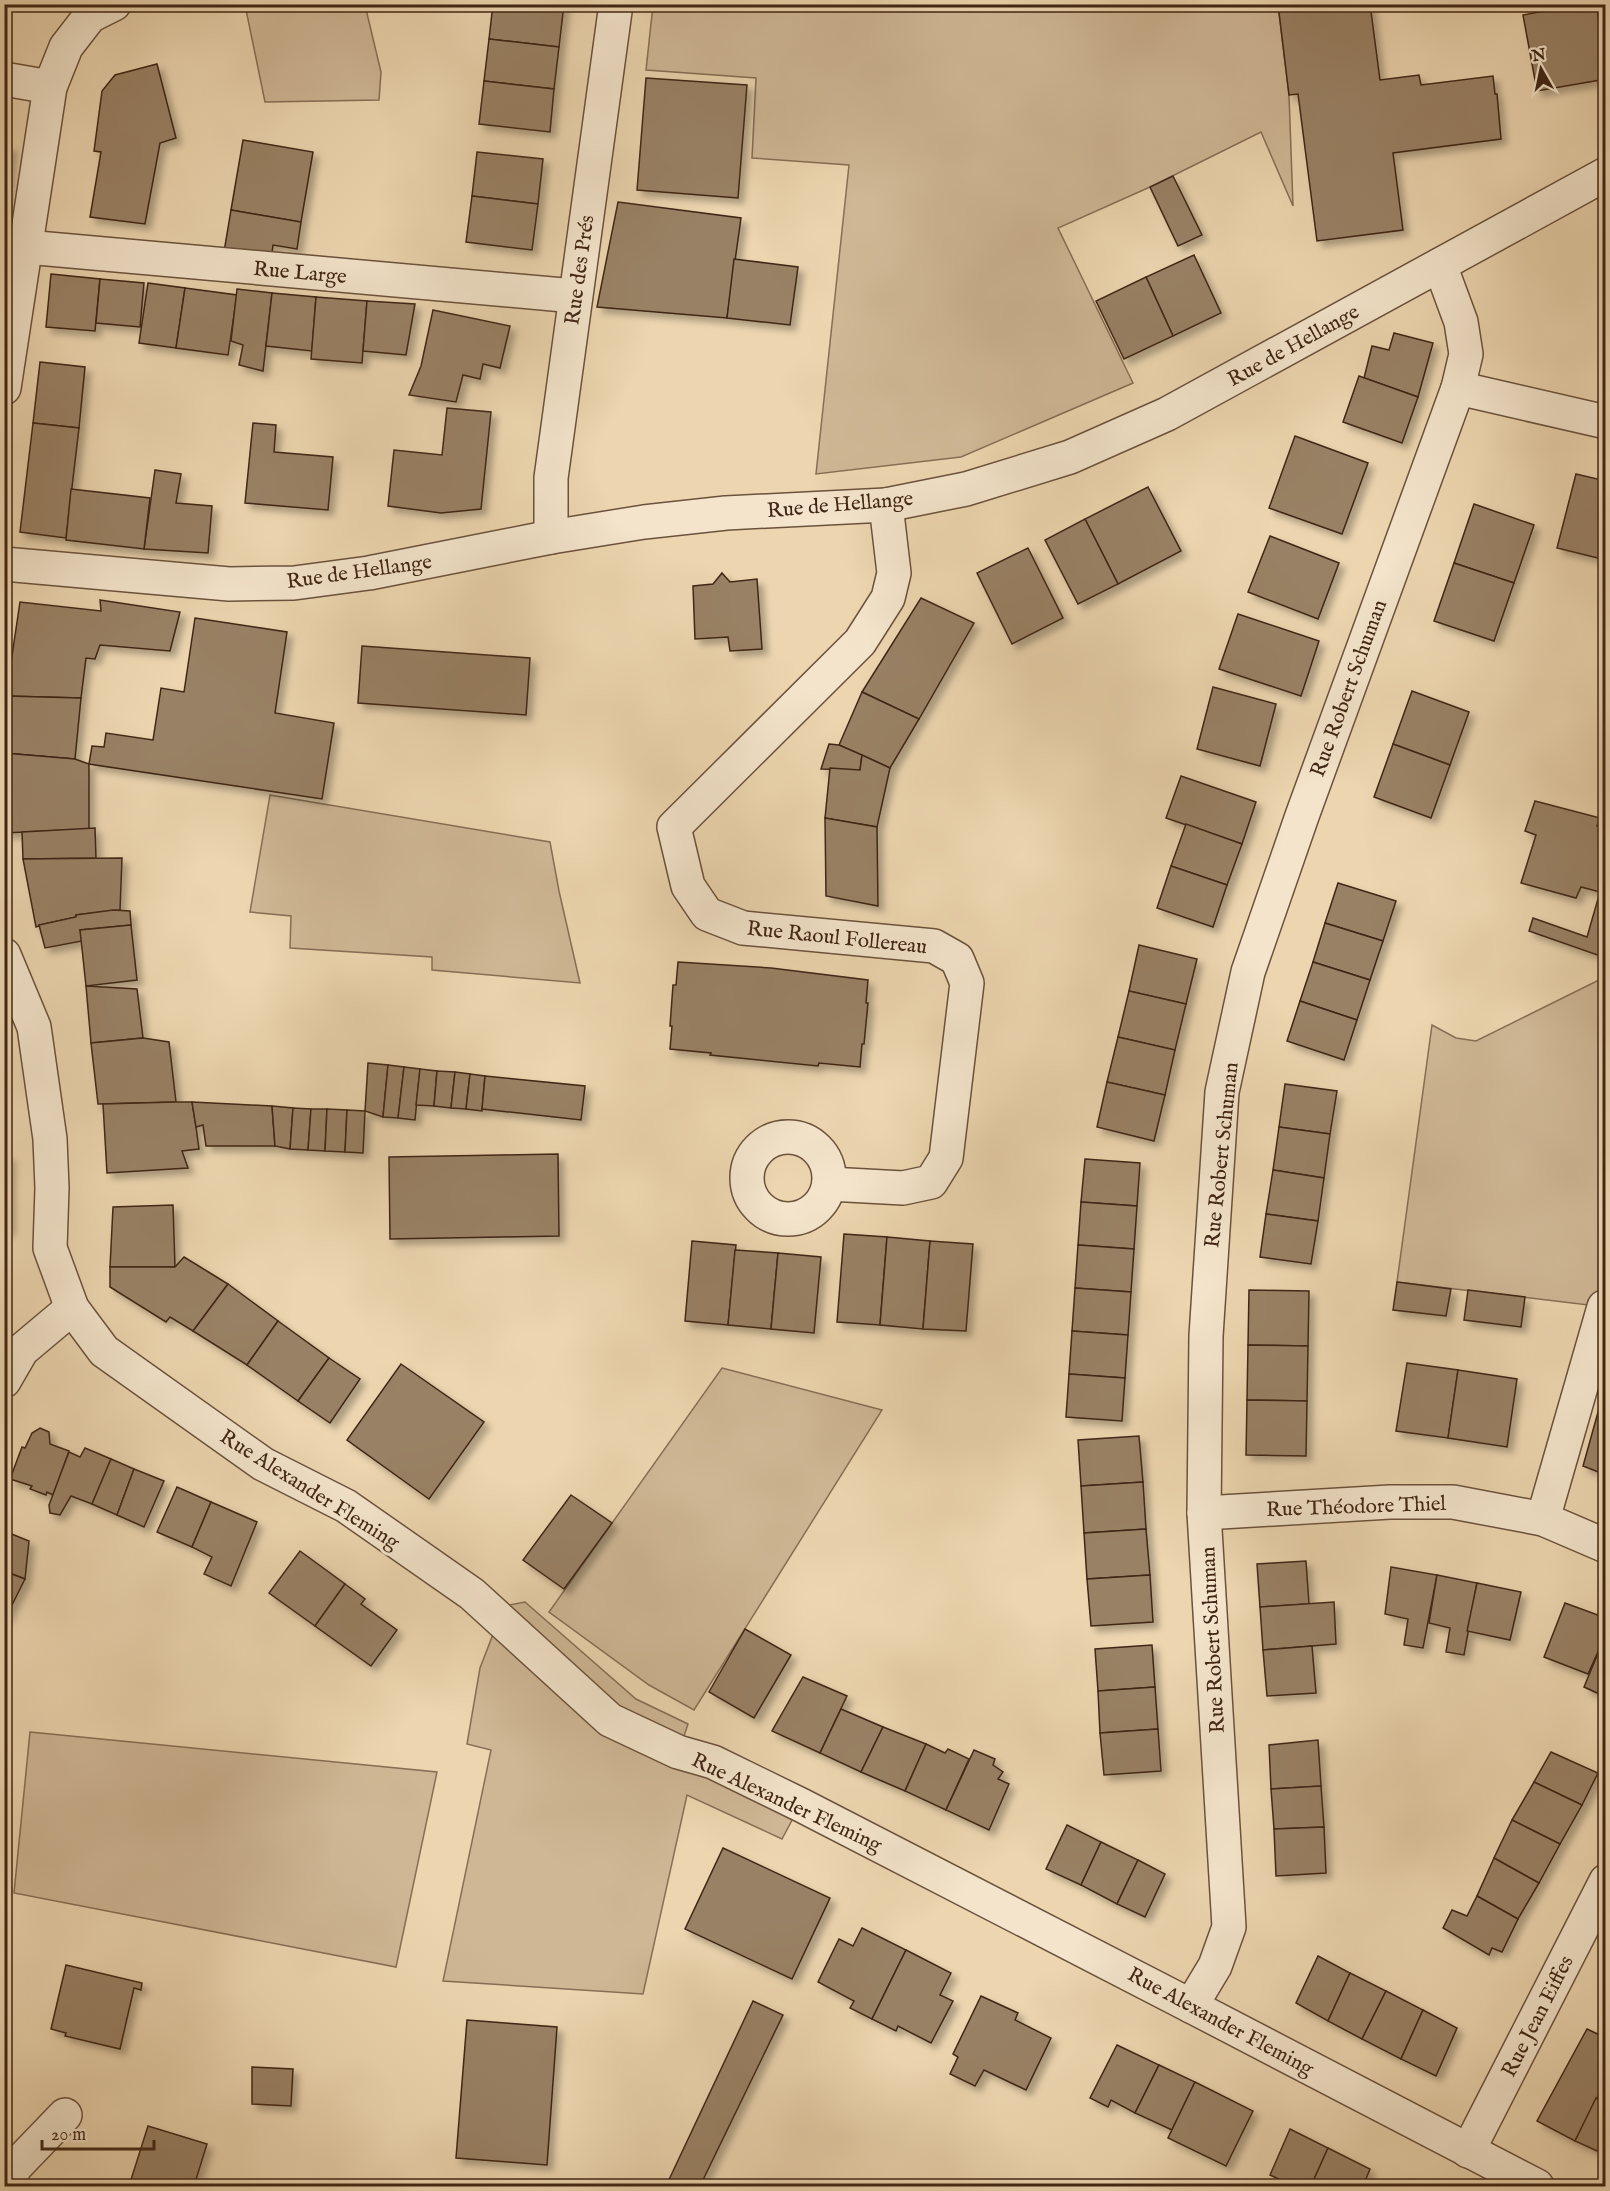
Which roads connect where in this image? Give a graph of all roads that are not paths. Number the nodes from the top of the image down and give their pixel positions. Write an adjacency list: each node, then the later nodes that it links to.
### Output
1 (114, 4): 4 (street)
2 (615, 4): 8 (street, Rue des Prés)
3 (4, 79): 4 (street)
4 (50, 87): 6 (street)
5 (1605, 174): 7 (street, Rue de Hellange)
6 (26, 247): 8 (street, Rue Large); 9 (street)
7 (1440, 265): 10 (street, Rue Robert Schuman); 12 (street, Rue de Hellange)
8 (575, 296): 13 (street, Rue des Prés)
9 (4, 388)
10 (1458, 388): 11 (street); 20 (street, Rue Robert Schuman)
11 (1605, 422)
12 (886, 505): 13 (street, Rue de Hellange); 16 (street, Rue Raoul Follereau)
13 (551, 537): 14 (street, Rue de Hellange)
14 (4, 564)
15 (4, 955): 18 (street, Rue Alexander Fleming)
16 (829, 1184)
17 (1604, 1306): 21 (street)
18 (72, 1308): 19 (street); 24 (street, Rue Alexander Fleming)
19 (4, 1381)
20 (1204, 1513): 21 (street, Rue Théodore Thiel); 24 (street, Rue Robert Schuman)
21 (1543, 1519): 22 (street, Rue Théodore Thiel)
22 (1605, 1546)
23 (1605, 1881): 26 (street, Rue Jean Eiffes)
24 (1191, 2006): 26 (street, Rue Alexander Fleming)
25 (65, 2115): 27 (street)
26 (1468, 2151): 28 (street, Rue Alexander Fleming)
27 (9, 2187)
28 (1537, 2187)

